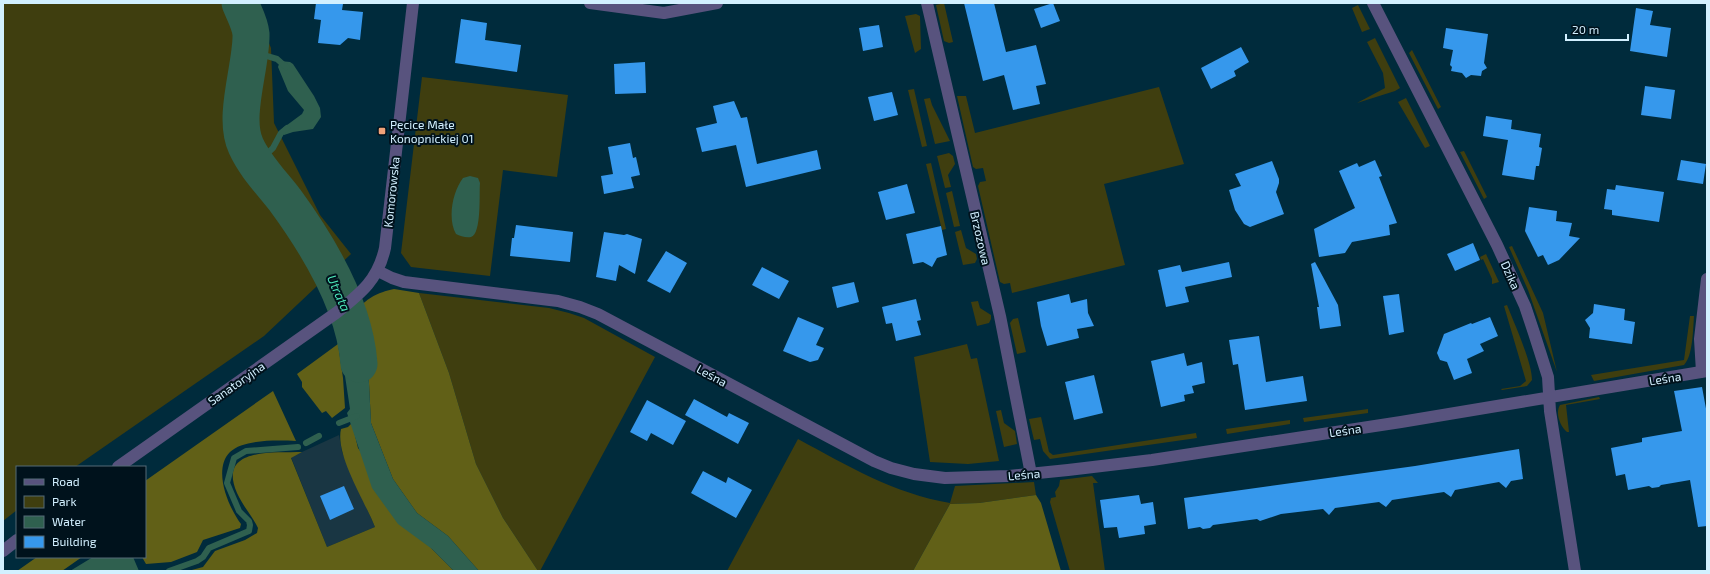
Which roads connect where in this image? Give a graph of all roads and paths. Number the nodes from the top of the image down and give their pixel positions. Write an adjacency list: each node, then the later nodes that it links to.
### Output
1 (413, 3): 6 (street, Komorowska)
2 (590, 3): 3 (street)
3 (717, 3)
4 (927, 3): 12 (street, Brzozowa)
5 (1373, 3): 10 (street, Dzika)
6 (378, 271): 8 (street, Komorowska); 12 (street, Leśna)
7 (1707, 279): 9 (street)
8 (354, 299): 11 (street, Sanatoryjna)
9 (1705, 372): 10 (street, Leśna)
10 (1549, 397): 12 (street, Leśna); 15 (street, Dzika)
11 (119, 466)
12 (1031, 474)
13 (16, 541): 14 (street)
14 (3, 551)
15 (1575, 571)

